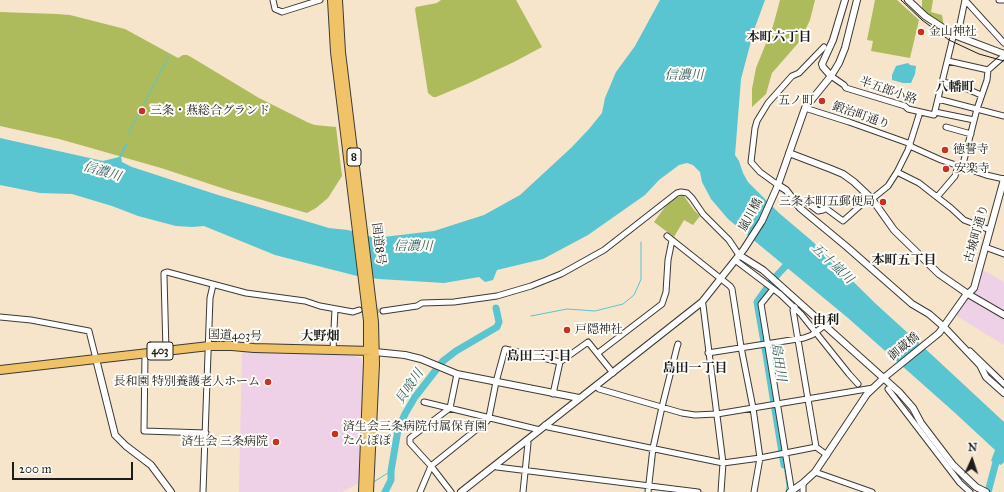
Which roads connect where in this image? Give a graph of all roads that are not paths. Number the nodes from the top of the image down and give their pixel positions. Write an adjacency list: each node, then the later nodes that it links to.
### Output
1 (273, 0): 2 (street)
2 (320, 0)
3 (332, 0): 11 (highway, 国道8号 / 8)
4 (338, 0): 11 (highway, 国道8号 / 8)
5 (845, 0): 20 (street)
6 (858, 0): 20 (street, 嵐川橋)
7 (908, 0): 12 (street)
8 (965, 0): 12 (street); 13 (street)
9 (999, 0): 10 (street)
10 (1004, 0)
11 (336, 18): 72 (highway, 国道8号 / 8)
12 (954, 35): 15 (street); 16 (street)
13 (1004, 43)
14 (824, 47): 37 (street)
15 (1004, 55): 17 (street)
16 (948, 61): 19 (street); 21 (street)
17 (996, 62): 18 (street); 19 (street)
18 (1004, 64)
19 (988, 70): 22 (street)
20 (831, 76): 24 (street, 嵐川橋); 26 (street, 半五郎小路)
21 (943, 82): 22 (street); 23 (street)
22 (981, 95): 25 (street)
23 (938, 99): 25 (street); 27 (street)
24 (805, 108): 32 (street, 鍛治町通り); 33 (street, 嵐川橋)
25 (977, 109): 28 (street); 29 (street)
26 (920, 112): 27 (street); 32 (street)
27 (935, 112): 29 (street)
28 (1004, 116)
29 (974, 120): 31 (street)
30 (946, 127): 31 (street)
31 (971, 134): 34 (street)
32 (910, 145): 34 (street, 鍛治町通り); 35 (street)
33 (789, 153): 37 (street, 嵐川橋); 39 (street)
34 (960, 167): 36 (street, 鍛治町通り); 38 (street)
35 (897, 172): 38 (street); 39 (street)
36 (1004, 179): 41 (street, 古城町通り)
37 (777, 188): 40 (street); 49 (street, 嵐川橋)
38 (937, 197): 44 (street)
39 (871, 198): 43 (street); 53 (street)
40 (794, 200): 43 (street); 62 (street)
41 (1001, 202): 44 (street, 古城町通り)
42 (820, 204): 43 (street)
43 (825, 207)
44 (990, 230): 47 (street, 古城町通り)
45 (667, 236): 46 (street)
46 (672, 240): 50 (street); 73 (street)
47 (985, 247): 48 (street); 53 (street, 古城町通り)
48 (1004, 254)
49 (737, 257): 50 (street, 嵐川橋); 52 (street); 58 (street); 61 (street)
50 (720, 278): 54 (street, 嵐川橋); 69 (street)
51 (213, 285): 56 (street); 68 (street); 70 (street)
52 (773, 289): 55 (street); 67 (street)
53 (968, 294): 59 (street); 62 (street, 古城町通り)
54 (702, 302): 74 (street); 79 (street, 嵐川橋)
55 (794, 307): 63 (street); 64 (street)
56 (335, 309): 57 (street); 71 (street)
57 (359, 310)
58 (384, 311)
59 (1004, 315)
60 (0, 318): 76 (street)
61 (825, 325): 63 (street); 81 (street)
62 (944, 327): 65 (street); 81 (street, 御蔵橋)
63 (817, 332): 64 (street); 83 (street)
64 (798, 339): 67 (street); 91 (street)
65 (960, 343): 84 (street); 88 (street)
66 (678, 344): 94 (street)
67 (767, 344): 69 (street); 93 (street)
68 (209, 346): 70 (highway, 国道403号 / 403); 71 (highway, 国道403号 / 403); 101 (street)
69 (741, 347): 74 (street); 96 (street)
70 (166, 350): 75 (highway, 国道403号 / 403)
71 (333, 350): 72 (highway, 国道403号 / 403)
72 (372, 351): 80 (street); 113 (highway, 国道8号 / 8)
73 (598, 353): 77 (street); 79 (street)
74 (708, 353): 97 (street)
75 (145, 354): 76 (highway, 国道403号 / 403); 101 (street)
76 (96, 359): 78 (highway, 国道403号 / 403); 117 (street)
77 (560, 362): 82 (street); 89 (street)
78 (0, 370)
79 (613, 373): 85 (street, 嵐川橋)
80 (457, 374): 82 (street); 95 (street)
81 (885, 377): 86 (street, 御蔵橋); 131 (street)
82 (496, 382): 89 (street); 98 (street)
83 (858, 384)
84 (1004, 384)
85 (596, 386): 90 (street, 嵐川橋); 94 (street)
86 (873, 388): 91 (street); 106 (street, 御蔵橋)
87 (888, 389): 130 (street)
88 (1004, 393)
89 (553, 394): 90 (street)
90 (579, 398): 99 (street, 嵐川橋)
91 (808, 398): 93 (street); 104 (street)
92 (424, 402): 95 (street)
93 (775, 404): 96 (street); 105 (street)
94 (662, 407): 97 (street); 103 (street)
95 (450, 408): 98 (street); 109 (street)
96 (753, 408): 97 (street); 107 (street)
97 (717, 414): 108 (street)
98 (489, 417): 100 (street); 109 (street)
99 (545, 425): 100 (street, 嵐川橋); 103 (street)
100 (540, 430): 102 (street, 嵐川橋)
101 (206, 433): 118 (street)
102 (527, 440): 110 (street, 嵐川橋); 111 (street)
103 (653, 448): 108 (street); 115 (street)
104 (816, 448): 105 (street); 106 (street)
105 (785, 453): 107 (street); 116 (street)
106 (827, 455): 112 (street, 御蔵橋)
107 (760, 458): 108 (street); 127 (street)
108 (723, 463): 126 (street)
109 (431, 466): 121 (street); 122 (street)
110 (494, 466): 111 (street); 123 (street, 嵐川橋)
111 (525, 471): 115 (street); 124 (street)
112 (815, 472): 114 (street, 御蔵橋); 129 (street)
113 (367, 475): 119 (highway, 国道8号 / 8); 120 (highway, 国道8号 / 8)
114 (803, 483): 116 (street, 御蔵橋); 128 (street)
115 (648, 489): 125 (street)
116 (792, 491)
117 (171, 492)
118 (203, 492)
119 (363, 492)
120 (369, 492)
121 (420, 492)
122 (451, 492)
123 (461, 492)
124 (523, 492)
125 (698, 492)
126 (721, 492)
127 (754, 492)
128 (803, 492)
129 (872, 492)
130 (970, 492)
131 (986, 492)

